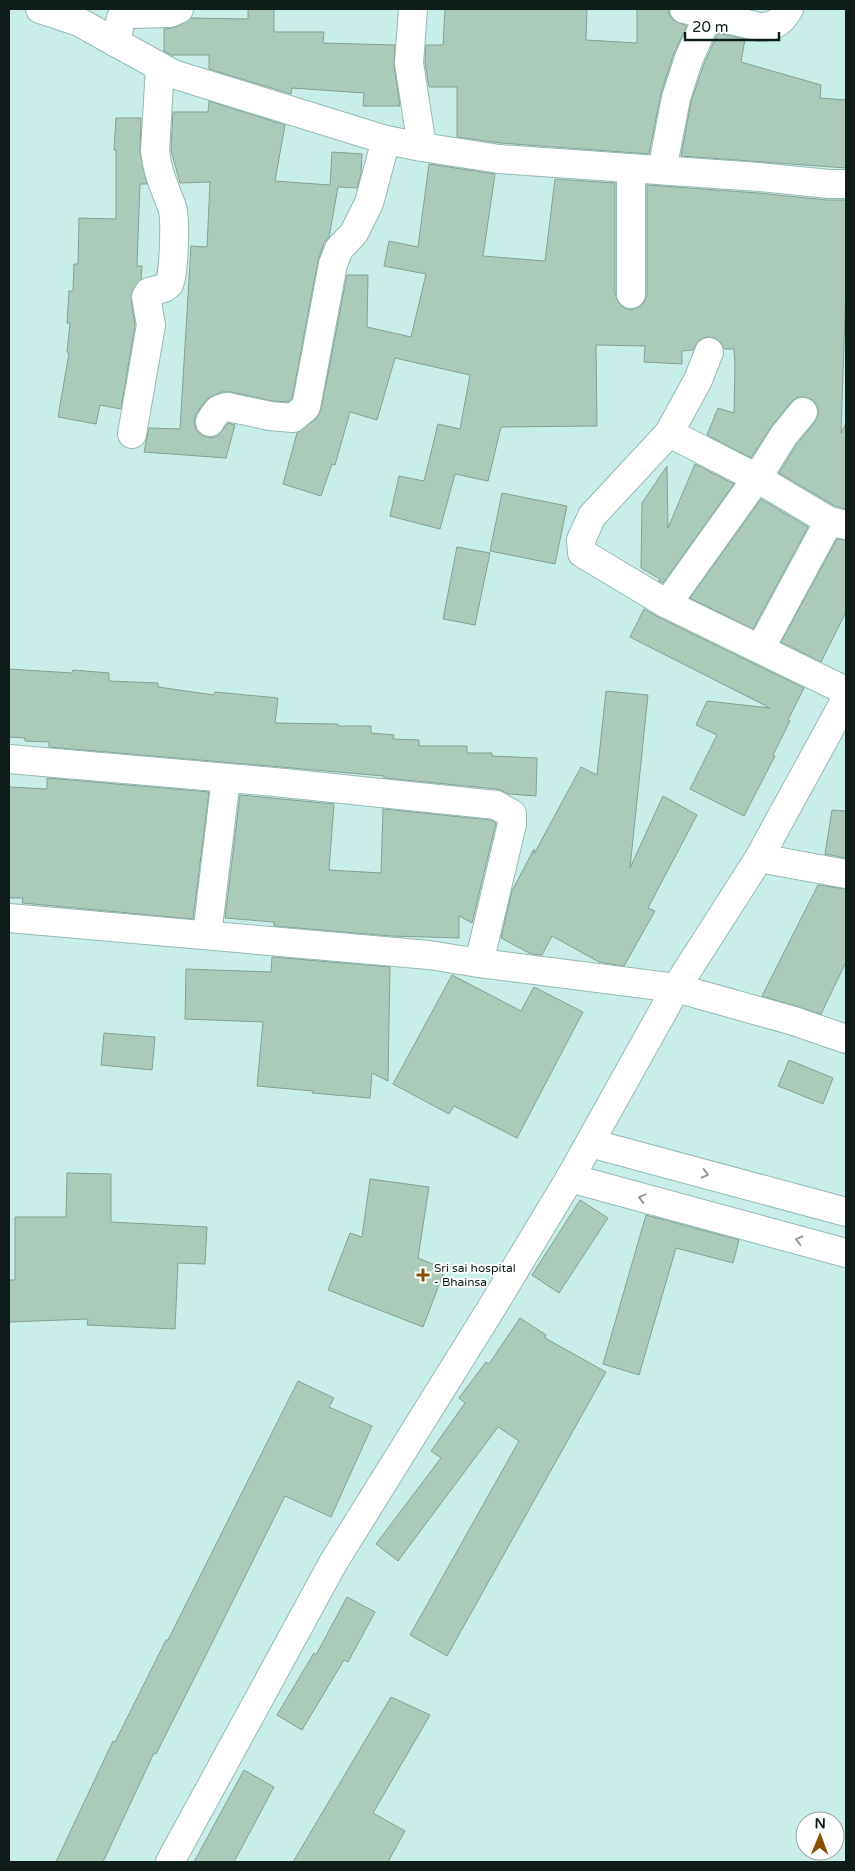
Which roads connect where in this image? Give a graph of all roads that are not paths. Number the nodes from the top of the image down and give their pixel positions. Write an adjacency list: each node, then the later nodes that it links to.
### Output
1 (40, 9): 6 (street)
2 (178, 9): 6 (street)
3 (413, 9): 9 (street)
4 (789, 9): 5 (street)
5 (696, 11): 11 (street)
6 (116, 43): 7 (street)
7 (160, 67): 8 (street); 18 (street)
8 (386, 140): 9 (street); 16 (street)
9 (422, 148): 10 (street)
10 (631, 168): 11 (street); 13 (street)
11 (662, 170): 12 (street)
12 (846, 184)
13 (631, 294)
14 (709, 352): 17 (street)
15 (803, 412): 19 (street)
16 (210, 422)
17 (670, 433): 19 (street); 21 (street)
18 (132, 434)
19 (757, 478): 20 (street); 21 (street)
20 (838, 523): 22 (street)
21 (668, 604): 22 (street)
22 (760, 649): 23 (street)
23 (846, 691)
24 (846, 699): 27 (street)
25 (9, 758): 26 (street)
26 (226, 778): 30 (street); 31 (street)
27 (759, 858): 28 (street); 32 (street)
28 (846, 874)
29 (9, 918): 30 (street)
30 (207, 936): 31 (street)
31 (479, 963): 32 (street)
32 (676, 988): 33 (street); 34 (street)
33 (846, 1038)
34 (590, 1143): 35 (street); 36 (street, one-way to 36)
35 (570, 1178): 37 (street, one-way to 35); 38 (street)
36 (846, 1212)
37 (846, 1253)
38 (170, 1862)

